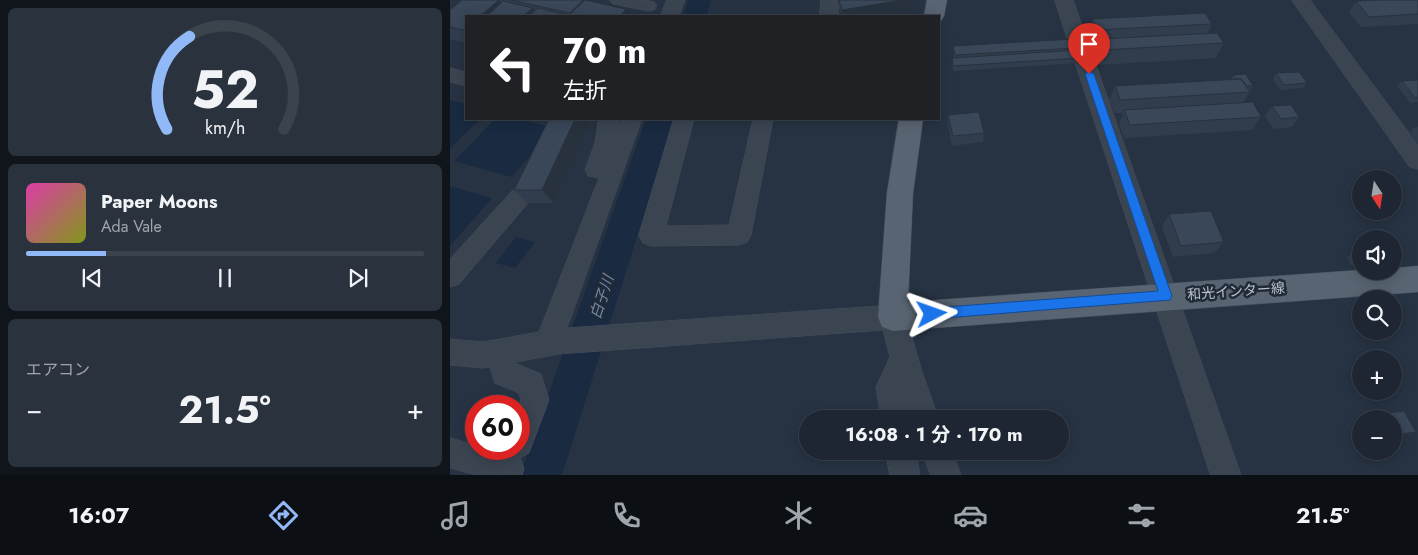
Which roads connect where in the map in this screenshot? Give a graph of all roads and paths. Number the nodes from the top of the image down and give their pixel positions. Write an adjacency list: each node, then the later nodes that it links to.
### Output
1 (619, 0): 7 (street)
2 (676, 0): 8 (street)
3 (830, 0): 9 (street)
4 (937, 0): 10 (main road)
5 (1064, 0): 23 (street)
6 (1301, 0): 18 (street)
7 (648, 7)
8 (670, 15)
9 (829, 15)
10 (934, 15)
11 (450, 75): 12 (street)
12 (465, 79)
13 (609, 120): 19 (street)
14 (632, 120): 19 (street)
15 (684, 120): 16 (street)
16 (763, 120)
17 (912, 120): 24 (main road)
18 (1418, 161)
19 (608, 183): 25 (street)
20 (520, 197): 21 (street)
21 (450, 276)
22 (1418, 279): 23 (main road, 和光インター線)
23 (1166, 296): 24 (main road, 和光インター線); 38 (street)
24 (893, 317): 25 (street); 28 (street)
25 (556, 342): 27 (street)
26 (450, 352): 27 (street)
27 (501, 352): 31 (street)
28 (904, 359): 29 (street); 30 (street)
29 (894, 410)
30 (922, 410)
31 (530, 413)
32 (450, 453): 33 (street)
33 (465, 454)
34 (902, 460): 36 (street)
35 (940, 460): 37 (street)
36 (905, 475)
37 (946, 475)
38 (1226, 475)

